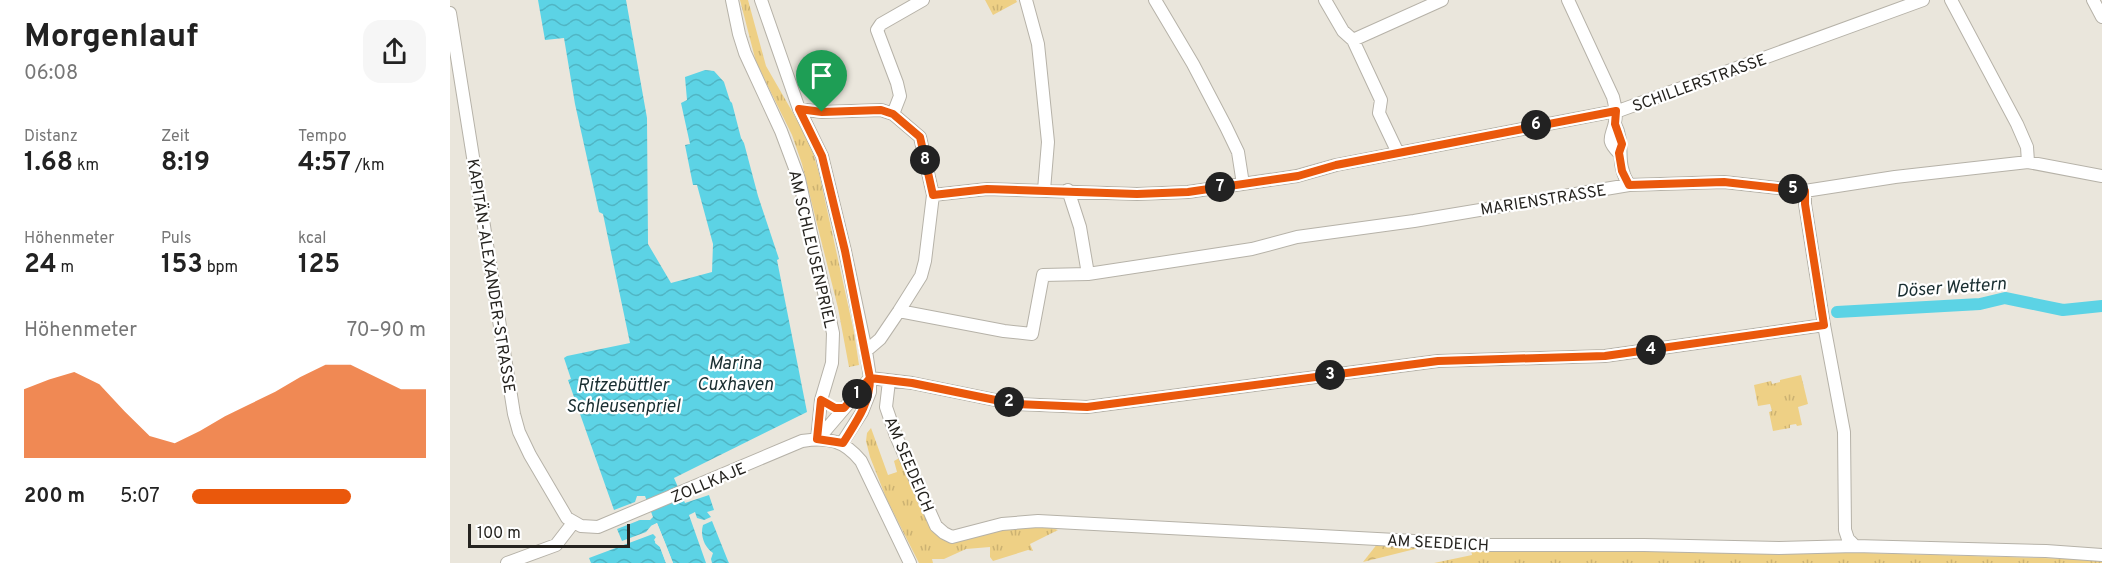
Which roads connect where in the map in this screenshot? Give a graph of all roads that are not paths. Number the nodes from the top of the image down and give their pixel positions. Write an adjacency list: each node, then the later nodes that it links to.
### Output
1 (732, 0): 34 (street, AM SCHLEUSENPRIEL)
2 (762, 0): 15 (street)
3 (1026, 0): 23 (street)
4 (1155, 0): 21 (street)
5 (1325, 0): 14 (street)
6 (1442, 0): 14 (street)
7 (1568, 0): 17 (street)
8 (1923, 0): 17 (street, SCHILLERSTRASSE)
9 (1951, 0): 19 (street)
10 (2093, 0): 13 (street)
11 (915, 2): 16 (street)
12 (450, 13): 38 (street, KAPITÄN-ALEXANDER-STRASSE)
13 (2102, 17)
14 (1353, 40): 18 (street)
15 (799, 109): 16 (street); 30 (street)
16 (893, 114): 26 (street)
17 (1616, 118): 18 (street, SCHILLERSTRASSE); 22 (street)
18 (1398, 153): 21 (street, SCHILLERSTRASSE)
19 (2028, 162): 20 (street, MARIENSTRASSE); 25 (street, MARIENSTRASSE)
20 (2102, 176)
21 (1243, 184): 24 (street, SCHILLERSTRASSE)
22 (1629, 185): 25 (street, MARIENSTRASSE); 27 (street, MARIENSTRASSE)
23 (1044, 190): 24 (street, SCHILLERSTRASSE); 26 (street, SCHILLERSTRASSE)
24 (1068, 190): 27 (street)
25 (1805, 191): 29 (street)
26 (933, 195): 28 (street)
27 (1088, 274): 28 (street, MARIENSTRASSE)
28 (899, 311): 30 (street)
29 (1824, 325): 32 (street); 39 (street)
30 (866, 351): 31 (street)
31 (870, 378): 32 (street); 33 (street); 37 (street)
32 (889, 381): 39 (street, AM SEEDEICH)
33 (856, 395): 35 (street); 37 (street)
34 (821, 400): 35 (street); 36 (street, AM SCHLEUSENPRIEL)
35 (844, 408): 36 (street)
36 (817, 439): 37 (street, ZOLLKAJE); 38 (street, ZOLLKAJE)
37 (843, 443): 42 (street)
38 (573, 523): 41 (street)
39 (1855, 546): 40 (street, AM SEEDEICH)
40 (2102, 555)
41 (507, 563)
42 (910, 563)

